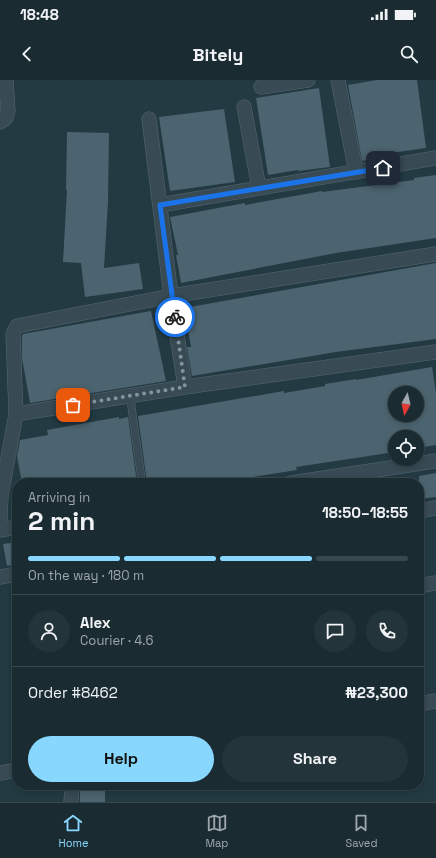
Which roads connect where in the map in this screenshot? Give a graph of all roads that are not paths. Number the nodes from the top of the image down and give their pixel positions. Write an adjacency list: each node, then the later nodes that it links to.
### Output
1 (6, 80): 7 (street)
2 (308, 80): 4 (street)
3 (338, 80): 9 (street)
4 (261, 87)
5 (244, 107): 10 (street)
6 (149, 119): 11 (street)
7 (0, 122)
8 (436, 158): 9 (street)
9 (356, 172): 10 (street)
10 (259, 188): 11 (street)
11 (160, 205): 13 (street)
12 (436, 254): 13 (street)
13 (172, 296): 15 (street); 17 (street)
14 (436, 352): 15 (street)
15 (185, 387): 16 (street)
16 (130, 396): 17 (street); 19 (lane)
17 (16, 414): 21 (street)
18 (436, 461): 20 (street)
19 (141, 478)
20 (324, 478)
21 (0, 497): 24 (street)
22 (436, 508): 23 (street)
23 (424, 510)
24 (0, 521)
25 (12, 528): 26 (street)
26 (0, 530)
27 (12, 575): 28 (street)
28 (0, 577)
29 (436, 583): 30 (street)
30 (424, 585)
31 (436, 701): 32 (street)
32 (424, 703)
33 (12, 771): 34 (street)
34 (0, 773)
35 (72, 790): 36 (street)
36 (71, 802)

